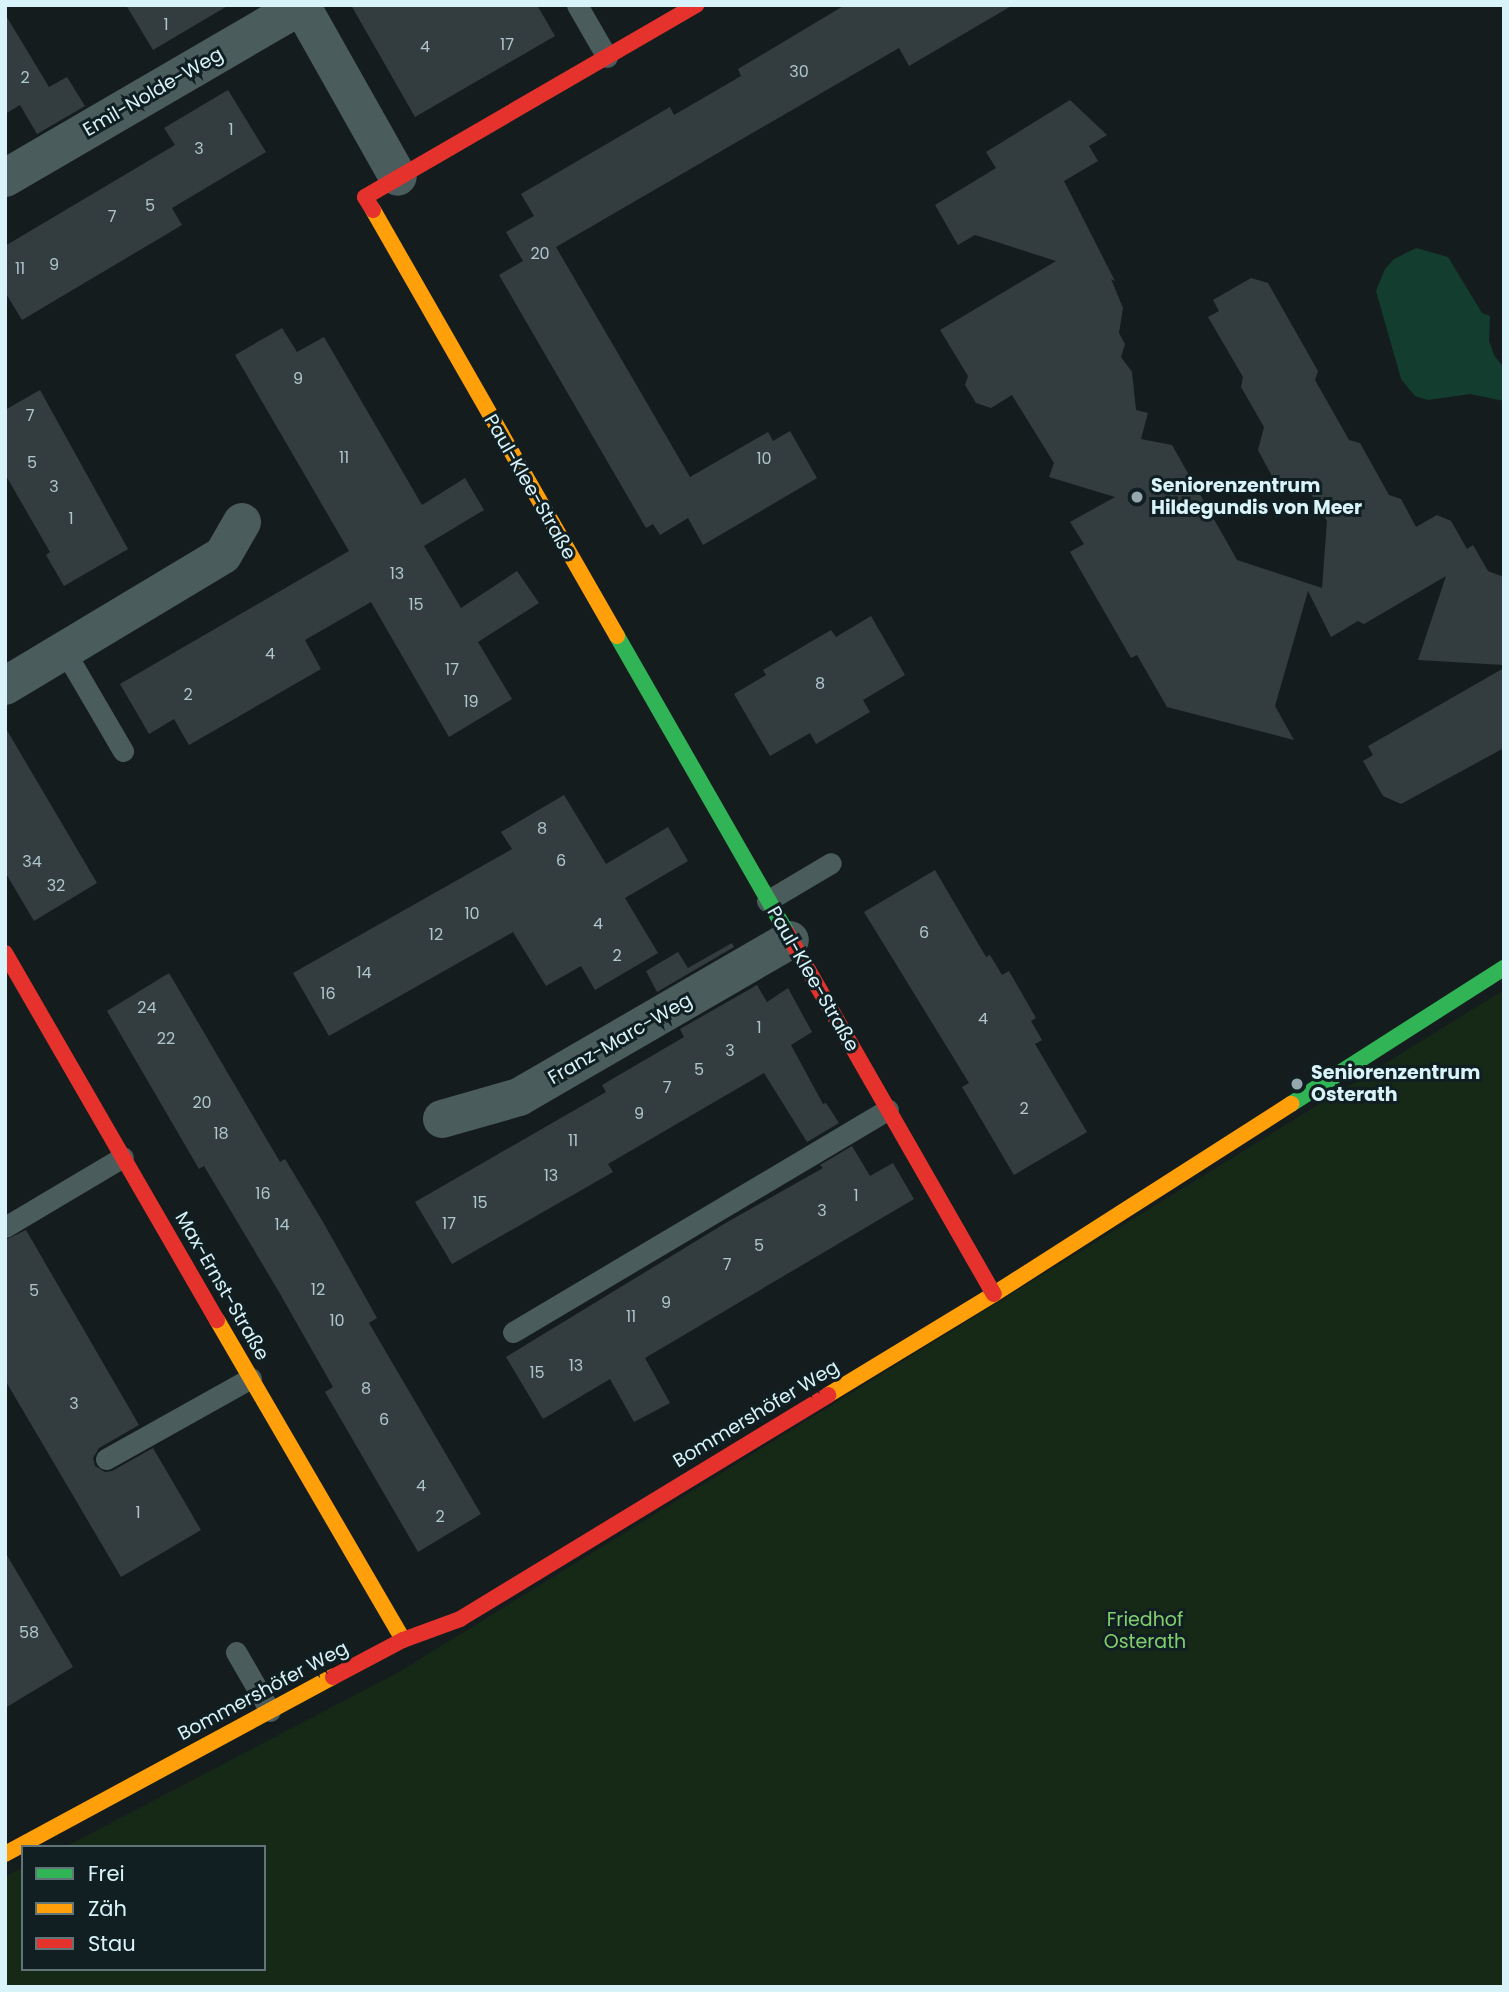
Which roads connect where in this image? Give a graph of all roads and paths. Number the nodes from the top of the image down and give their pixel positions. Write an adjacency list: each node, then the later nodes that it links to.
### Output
1 (577, 5): 4 (lane)
2 (696, 5): 4 (street, Paul-Klee-Straße)
3 (301, 6): 5 (street); 6 (street, Emil-Nolde-Weg)
4 (607, 57): 5 (street, Paul-Klee-Straße)
5 (398, 177): 12 (street, Paul-Klee-Straße)
6 (5, 178)
7 (242, 522): 8 (street)
8 (64, 650): 9 (street); 10 (lane)
9 (5, 686)
10 (124, 751)
11 (831, 863): 12 (lane)
12 (767, 901): 13 (street, Paul-Klee-Straße)
13 (790, 940): 16 (street, Paul-Klee-Straße); 17 (street, Franz-Marc-Weg)
14 (5, 953): 18 (street, Max-Ernst-Straße)
15 (1504, 968): 20 (street, Bommershöfer Weg)
16 (888, 1109): 20 (street, Paul-Klee-Straße); 21 (lane)
17 (442, 1119)
18 (123, 1157): 19 (lane); 22 (street, Max-Ernst-Straße)
19 (5, 1227)
20 (994, 1294): 24 (street, Bommershöfer Weg)
21 (513, 1332)
22 (251, 1378): 23 (lane); 24 (street, Max-Ernst-Straße)
23 (106, 1459)
24 (404, 1640): 26 (street, Bommershöfer Weg)
25 (236, 1652): 26 (lane)
26 (270, 1711): 28 (street, Bommershöfer Weg)
27 (21, 1845): 29 (street, Bommershöfer Weg)
28 (22, 1845)
29 (5, 1854)

